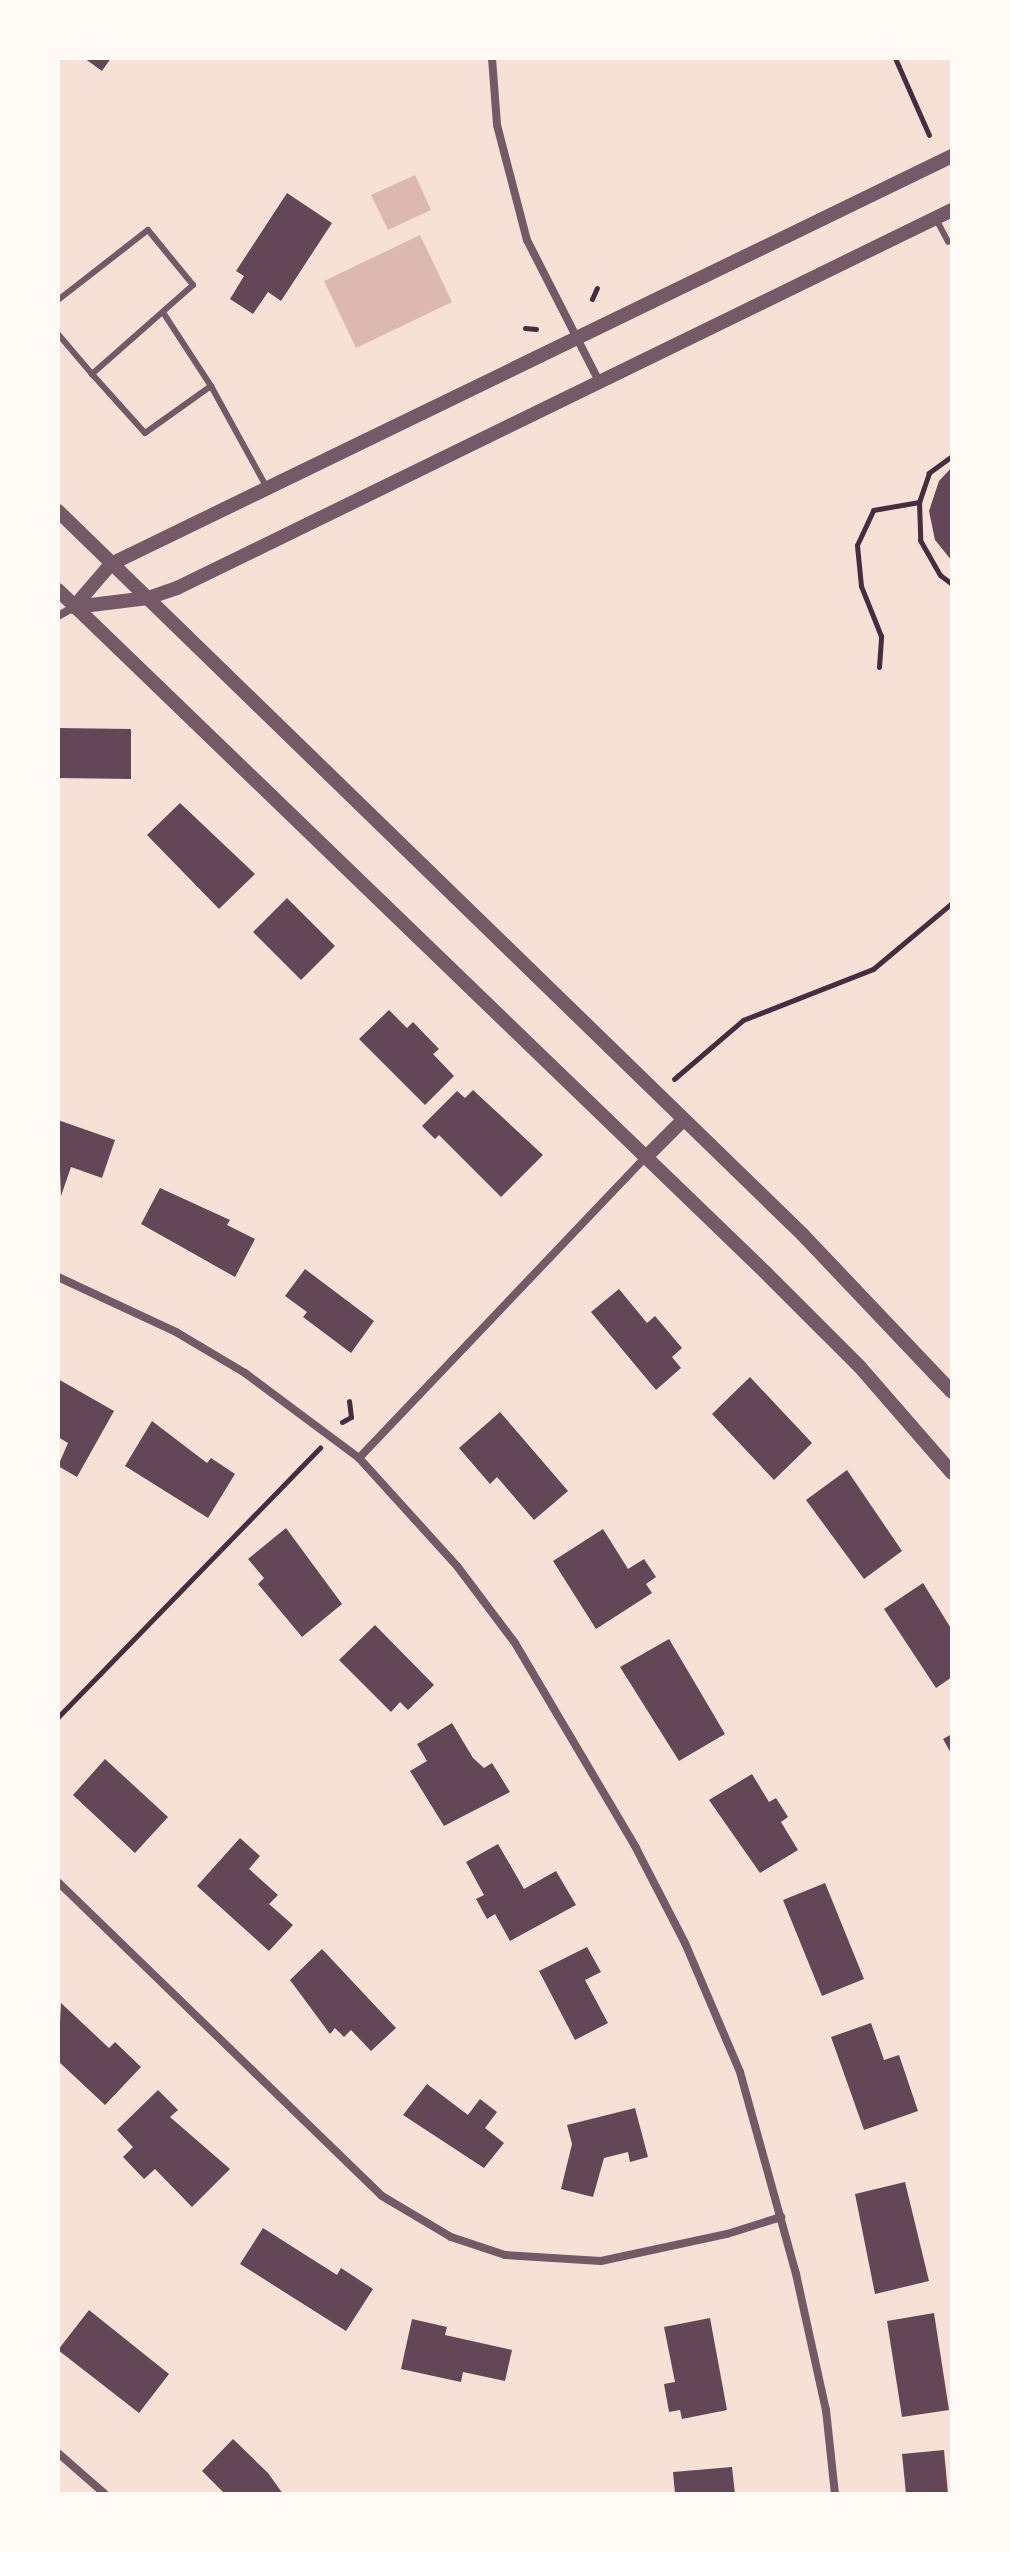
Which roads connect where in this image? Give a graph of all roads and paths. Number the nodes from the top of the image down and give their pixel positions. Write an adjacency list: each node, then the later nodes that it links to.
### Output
1 (492, 58): 15 (street)
2 (895, 58): 3 (path)
3 (929, 135)
4 (952, 156): 15 (street)
5 (952, 210): 6 (street)
6 (936, 219): 7 (lane); 17 (street)
7 (948, 242)
8 (597, 288): 9 (path)
9 (592, 299)
10 (58, 300): 11 (lane)
11 (164, 314): 16 (lane); 18 (lane)
12 (525, 328): 13 (path)
13 (536, 329)
14 (58, 334): 16 (lane)
15 (576, 339): 17 (street); 20 (street)
16 (92, 374): 18 (lane)
17 (600, 383): 26 (street)
18 (211, 386): 20 (lane)
19 (952, 456): 21 (path)
20 (267, 488): 23 (street)
21 (919, 502): 24 (path); 29 (path)
22 (58, 511): 23 (street)
23 (111, 564): 26 (street); 27 (street)
24 (952, 584)
25 (58, 590): 27 (street)
26 (148, 598): 27 (street); 32 (street)
27 (74, 607): 28 (street); 33 (street)
28 (58, 616)
29 (879, 667)
30 (952, 903): 31 (path)
31 (674, 1079)
32 (682, 1121): 33 (street); 35 (street)
33 (646, 1157): 36 (street); 38 (street)
34 (58, 1277): 36 (street)
35 (952, 1392)
36 (359, 1458): 41 (street)
37 (305, 1465): 39 (path)
38 (952, 1473)
39 (58, 1717)
40 (58, 1882): 41 (street)
41 (781, 2217): 44 (street)
42 (58, 2453): 43 (street)
43 (105, 2494)
44 (835, 2494)

